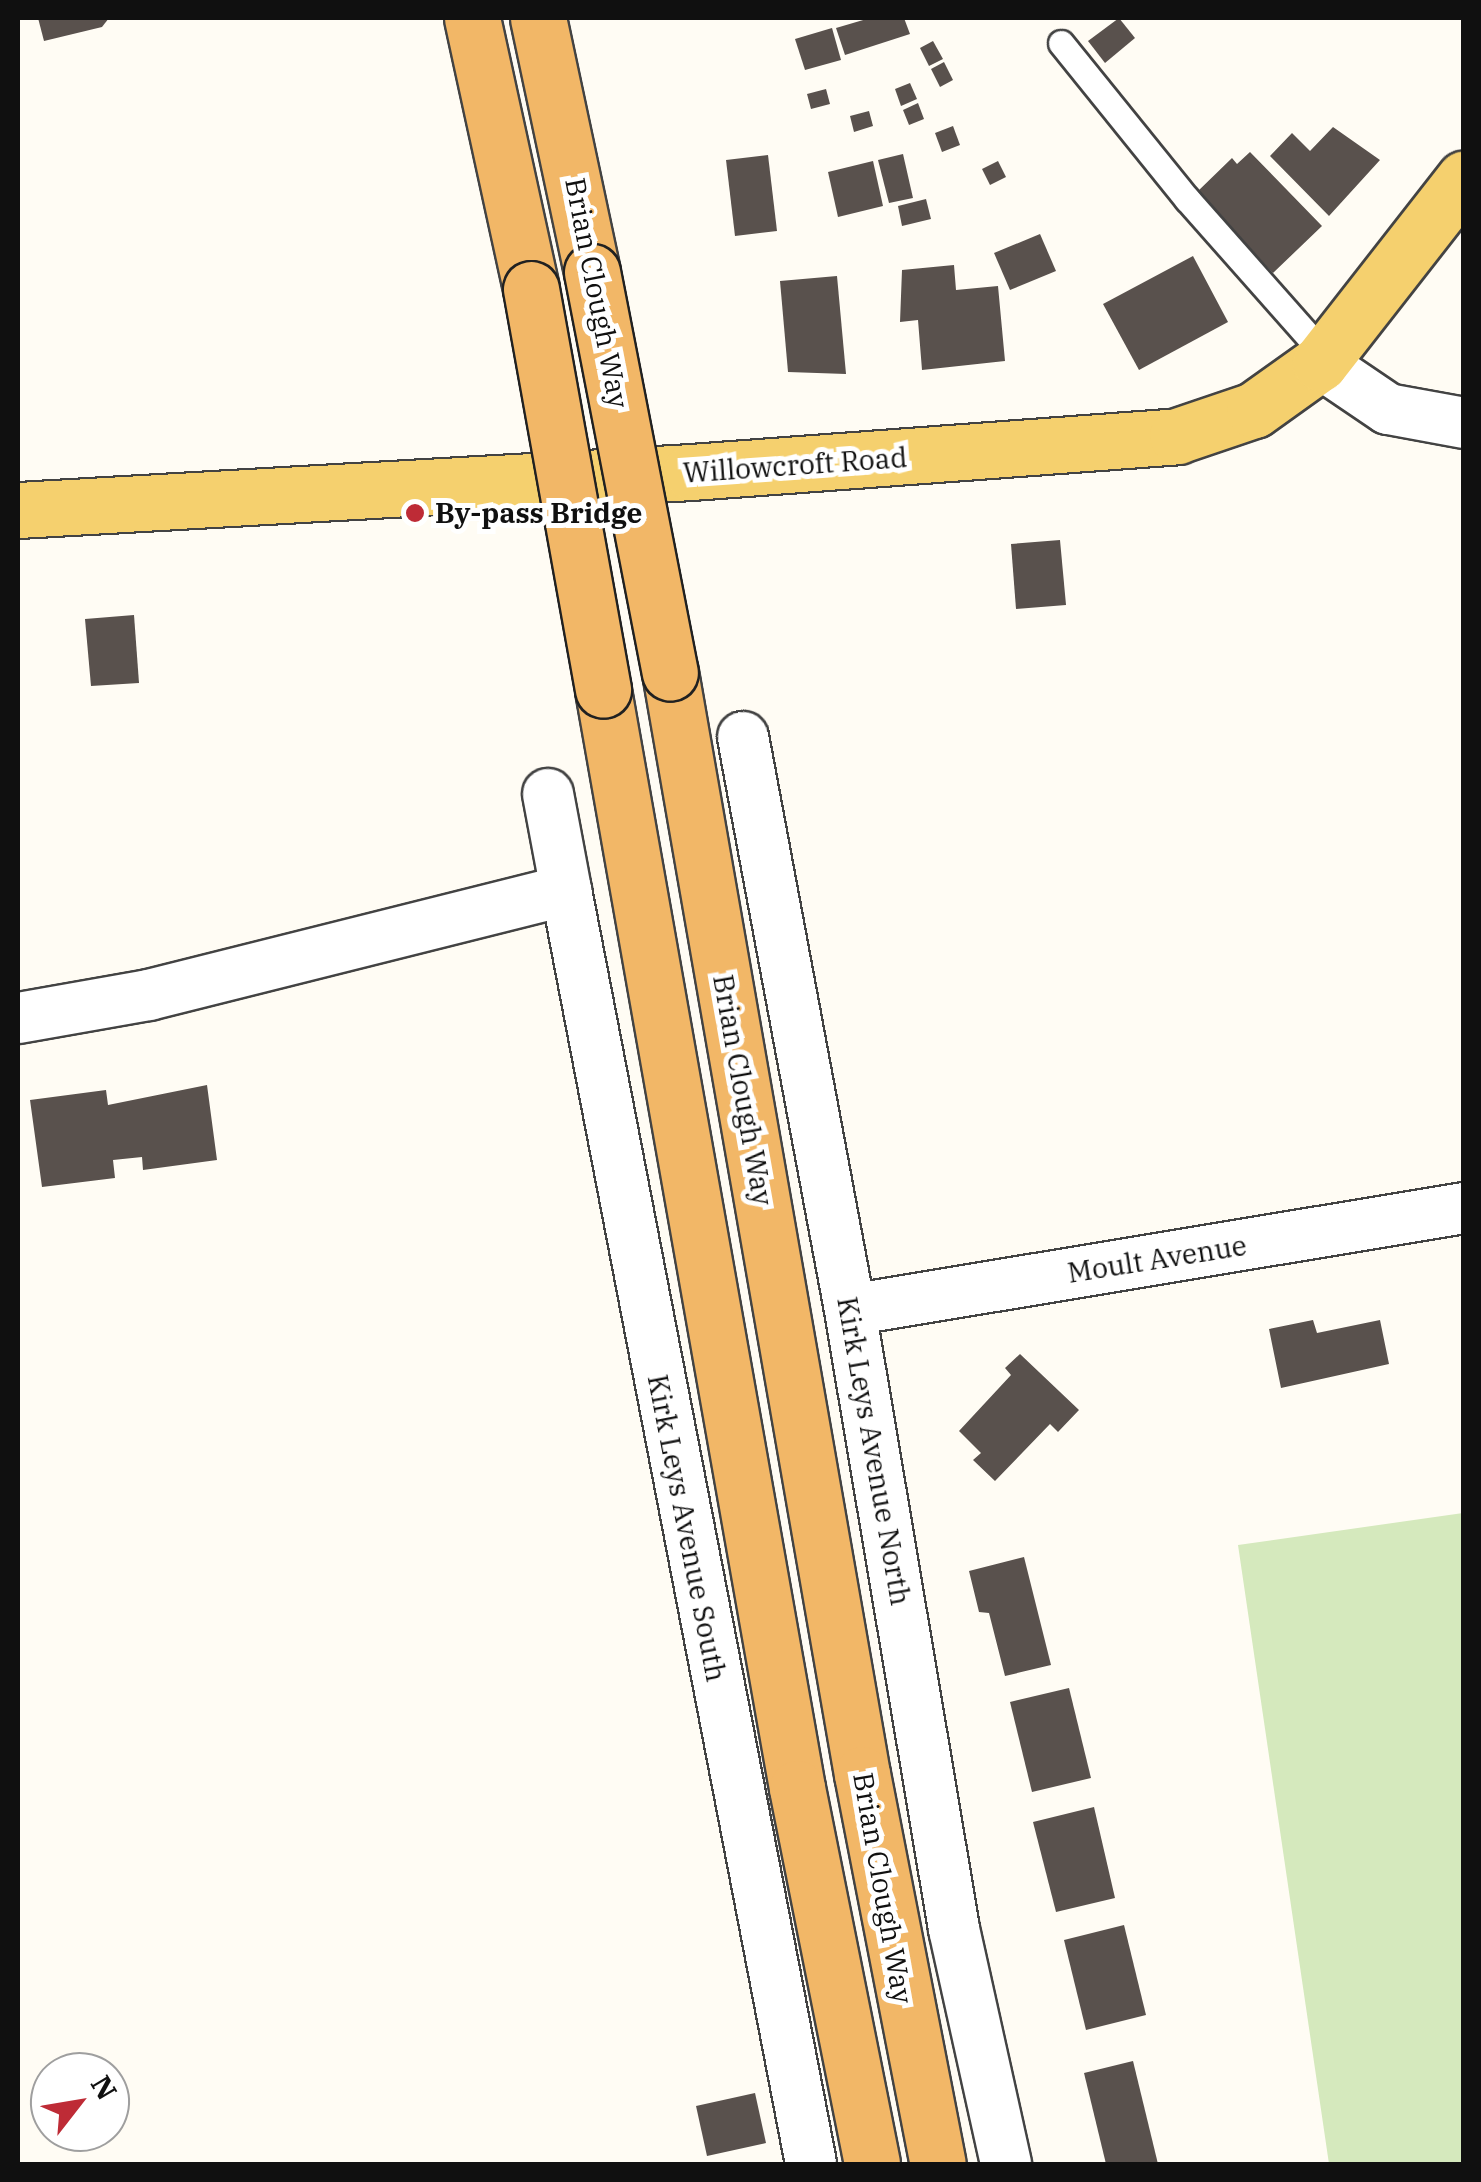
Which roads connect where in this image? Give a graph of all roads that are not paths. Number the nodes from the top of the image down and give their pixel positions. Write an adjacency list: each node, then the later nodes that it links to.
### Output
1 (472, 18): 15 (highway, bridge)
2 (538, 18): 16 (highway, Brian Clough Way, bridge)
3 (1061, 43): 5 (lane)
4 (1464, 179): 5 (main road, Willowcroft Road)
5 (1324, 360): 6 (street); 7 (main road, Willowcroft Road)
6 (1464, 424)
7 (18, 510)
8 (744, 737): 13 (street, Kirk Leys Avenue North)
9 (548, 794): 10 (street, Kirk Leys Avenue South)
10 (566, 890): 11 (street); 14 (street, Kirk Leys Avenue South)
11 (18, 1018)
12 (1464, 1208): 13 (street, Moult Avenue)
13 (850, 1310): 17 (street, Kirk Leys Avenue North)
14 (811, 2164)
15 (872, 2164)
16 (938, 2164)
17 (1006, 2164)

